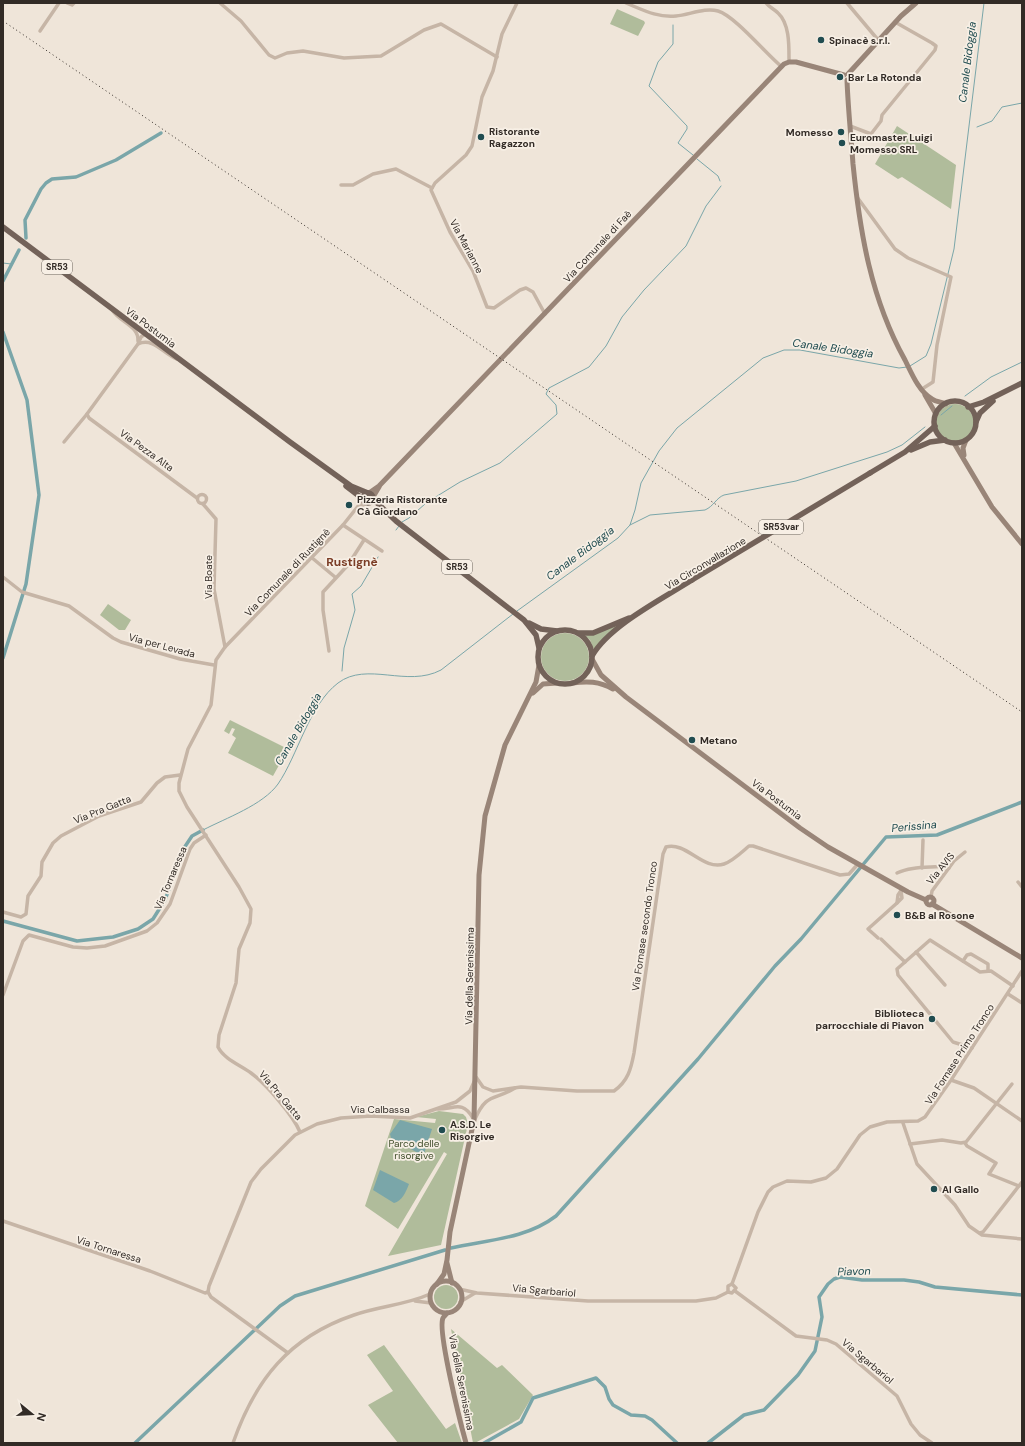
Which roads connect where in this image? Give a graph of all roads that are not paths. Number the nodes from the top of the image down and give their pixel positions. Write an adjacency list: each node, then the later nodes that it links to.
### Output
1 (59, 3): 11 (street)
2 (66, 3): 3 (street)
3 (74, 3)
4 (220, 3): 13 (street)
5 (517, 3): 13 (street)
6 (626, 3): 15 (street)
7 (766, 3): 14 (street)
8 (847, 3): 12 (street)
9 (916, 3): 10 (main road)
10 (895, 22): 12 (main road); 17 (street)
11 (40, 31)
12 (879, 41): 16 (main road)
13 (497, 57): 19 (street)
14 (789, 62): 15 (main road, Via Comunale di Faè); 16 (main road)
15 (782, 67): 23 (main road, Via Comunale di Faè)
16 (847, 76): 17 (main road)
17 (850, 126): 20 (main road)
18 (341, 185): 19 (street)
19 (432, 188): 23 (street, Via Marianne)
20 (856, 196): 28 (main road); 28 (street)
21 (3, 227): 22 (main road, Via Postumia / SR53)
22 (110, 307): 24 (main road, Via Postumia / SR53); 25 (street)
23 (545, 314): 43 (main road, Via Comunale di Faè)
24 (145, 334): 25 (street); 26 (main road, Via Postumia / SR53)
25 (138, 344): 26 (street); 32 (street)
26 (181, 361): 43 (main road, Via Postumia / SR53)
27 (1022, 383): 29 (main road)
28 (923, 391): 30 (main road); 33 (main road)
29 (1003, 394): 31 (main road); 34 (main road)
30 (946, 404): 31 (main road); 33 (main road)
31 (968, 406): 34 (main road)
32 (87, 414): 38 (street); 42 (street, Via Pezza Alta)
33 (936, 414): 35 (main road)
34 (976, 423): 37 (main road)
35 (935, 426): 36 (main road); 40 (main road, Via Circonvallazione / SR53var)
36 (944, 440): 39 (main road, SR53var); 40 (main road, Via Circonvallazione / SR53var)
37 (966, 440): 39 (main road); 41 (main road)
38 (64, 442)
39 (954, 443): 41 (main road)
40 (905, 452): 52 (main road, Via Circonvallazione / SR53var, bridge)
41 (964, 458): 47 (main road)
42 (197, 498): 44 (street); 44 (street)
43 (368, 498): 45 (street, Via Comunale di Rustignè); 53 (main road, Via Postumia / SR53)
44 (204, 504): 56 (street, Via Boate)
45 (343, 525): 46 (street); 49 (street, Via Comunale di Rustignè)
46 (364, 540): 48 (street); 51 (street)
47 (1022, 544)
48 (382, 551)
49 (311, 557): 51 (street); 56 (street, Via Comunale di Rustignè)
50 (3, 577): 60 (street, Via per Levada)
51 (335, 577): 58 (street)
52 (637, 615): 55 (main road, Via Circonvallazione / SR53var); 59 (main road, Via Circonvallazione / SR53var)
53 (524, 620): 54 (main road, Via Postumia / SR53); 57 (main road, Via Postumia / SR53)
54 (558, 631): 55 (main road, SR53); 57 (main road)
55 (578, 633): 59 (main road)
56 (225, 647): 60 (street, Via Pra Gatta)
57 (539, 648): 61 (main road, SR53)
58 (329, 651)
59 (592, 658): 63 (main road); 64 (main road, Via Postumia)
60 (214, 665): 66 (street, Via Pra Gatta)
61 (539, 665): 62 (main road); 65 (main road, Via della Serenissima)
62 (557, 683): 63 (main road); 65 (main road)
63 (572, 683): 64 (main road, Via Postumia)
64 (626, 697): 70 (main road, Via Postumia)
65 (528, 698): 95 (main road, Via della Serenissima)
66 (180, 775): 67 (street, Via Pra Gatta); 78 (street, Via Pra Gatta)
67 (205, 835): 92 (street, Via Tornaressa); 104 (street, Via Pra Gatta)
68 (924, 840): 71 (street)
69 (965, 852): 72 (street, Via AVIS)
70 (858, 864): 76 (main road, Via Postumia); 98 (street, Via Fornase secondo Tronco)
71 (922, 868): 72 (street); 73 (street)
72 (949, 868): 77 (street, Via AVIS)
73 (897, 873)
74 (1018, 882): 75 (street)
75 (1022, 887)
76 (902, 890): 77 (main road, Via Postumia); 84 (street)
77 (928, 899): 79 (main road, Via Postumia)
78 (3, 912)
79 (1004, 946): 81 (main road); 82 (main road)
80 (916, 952): 83 (street); 84 (street); 89 (street)
81 (1022, 953)
82 (1022, 958)
83 (963, 961): 85 (street); 85 (street)
84 (905, 962): 94 (street)
85 (988, 970): 90 (street)
86 (1022, 971): 88 (street, Via Fornase Primo Tronco)
87 (1022, 974): 88 (street, Via Fornase Primo Tronco)
88 (1017, 980): 90 (street, Via Fornase Primo Tronco)
89 (945, 984)
90 (1013, 986): 91 (street, Via Fornase Primo Tronco)
91 (1008, 994): 93 (street); 94 (street, Via Fornase Primo Tronco)
92 (3, 995)
93 (1022, 1003)
94 (972, 1048): 96 (street, Via Fornase Primo Tronco)
95 (476, 1077): 98 (street, Via Fornase secondo Tronco); 100 (street, Via Calbassa); 101 (main road, Via della Serenissima)
96 (951, 1080): 99 (street); 103 (street, Via Fornase Primo Tronco)
97 (1012, 1084): 99 (street)
98 (516, 1088): 101 (street, Via Fornase secondo Tronco)
99 (998, 1104): 102 (street); 105 (street)
100 (436, 1109): 101 (street, Via Calbassa); 104 (street, Via Calbassa)
101 (474, 1120): 111 (main road, Via della Serenissima)
102 (1022, 1121)
103 (904, 1122): 106 (street); 114 (street, Via Fornase Primo Tronco)
104 (300, 1132): 116 (street, Via Pra Gatta)
105 (965, 1143): 106 (street); 107 (street)
106 (910, 1144): 109 (street)
107 (1021, 1184): 109 (street)
108 (3, 1221): 116 (street, Via Tornaressa)
109 (980, 1233): 110 (street)
110 (1022, 1239)
111 (447, 1260): 112 (main road, Via della Serenissima); 113 (main road, Via della Serenissima)
112 (452, 1283): 113 (main road); 115 (main road)
113 (437, 1284): 120 (main road)
114 (732, 1284): 117 (street); 118 (street)
115 (459, 1288): 119 (street, Via Sgarbariol); 122 (main road)
116 (208, 1292): 127 (street)
117 (728, 1292): 118 (street, Via Sgarbariol); 119 (street, Via Sgarbariol)
118 (735, 1292): 130 (street, Via Sgarbariol)
119 (476, 1293): 122 (street)
120 (430, 1294): 121 (street); 123 (main road)
121 (414, 1301): 123 (street); 127 (street)
122 (460, 1302): 125 (main road)
123 (431, 1303): 124 (main road)
124 (436, 1309): 125 (main road); 126 (main road, Via della Serenissima)
125 (447, 1313): 126 (main road, Via della Serenissima)
126 (442, 1324): 129 (main road, Via della Serenissima)
127 (288, 1353): 128 (street)
128 (233, 1443)
129 (466, 1443)
130 (932, 1443)

